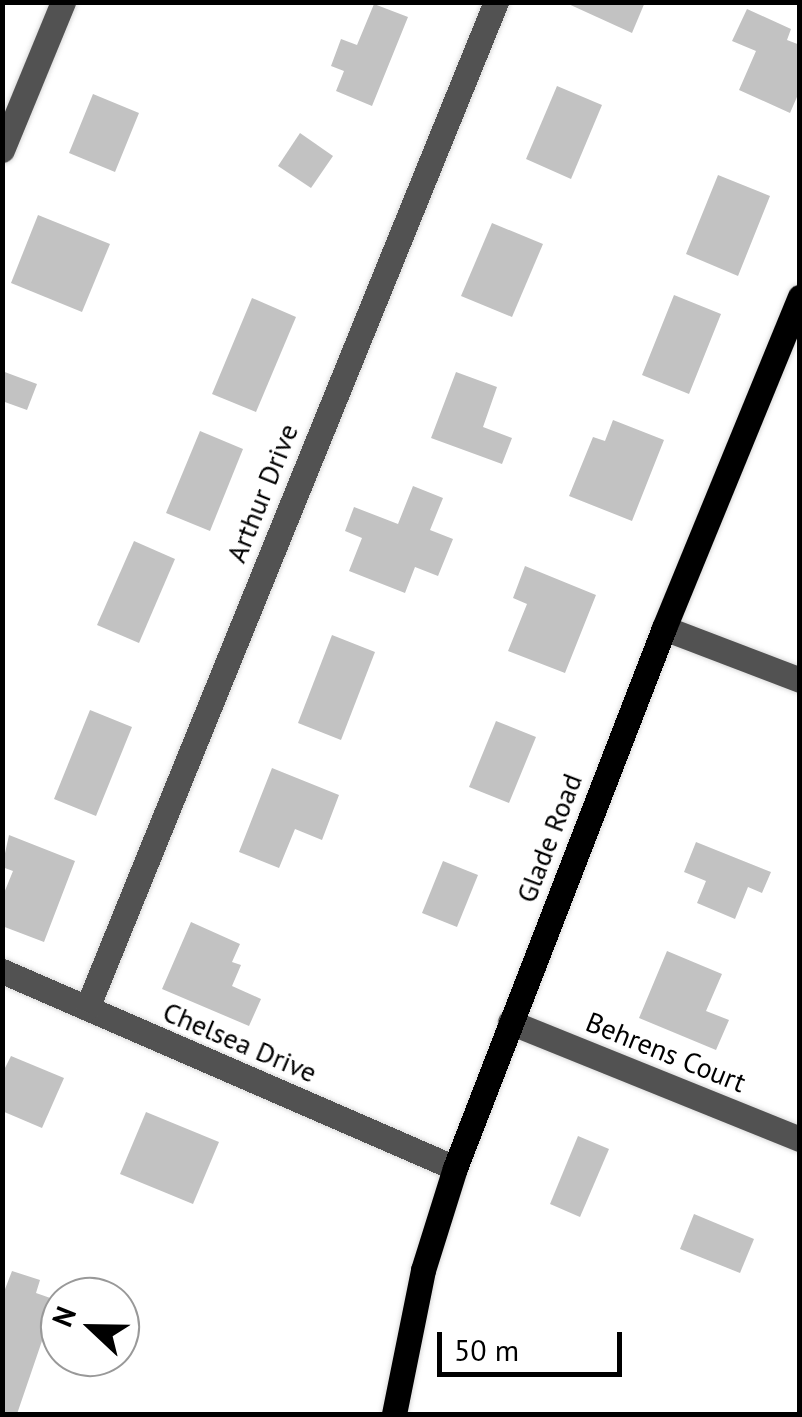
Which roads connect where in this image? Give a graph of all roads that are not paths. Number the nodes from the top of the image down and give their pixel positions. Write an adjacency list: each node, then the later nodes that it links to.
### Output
1 (63, 2): 3 (street)
2 (496, 2): 8 (street, Arthur Drive)
3 (2, 150)
4 (800, 297): 5 (main road, Glade Road)
5 (664, 628): 6 (street); 9 (main road, Glade Road)
6 (800, 680)
7 (2, 972): 8 (street, Chelsea Drive)
8 (86, 1008): 11 (street, Chelsea Drive)
9 (510, 1022): 10 (street, Behrens Court); 11 (main road, Glade Road)
10 (800, 1139)
11 (454, 1168): 12 (main road, Glade Road)
12 (394, 1414)

